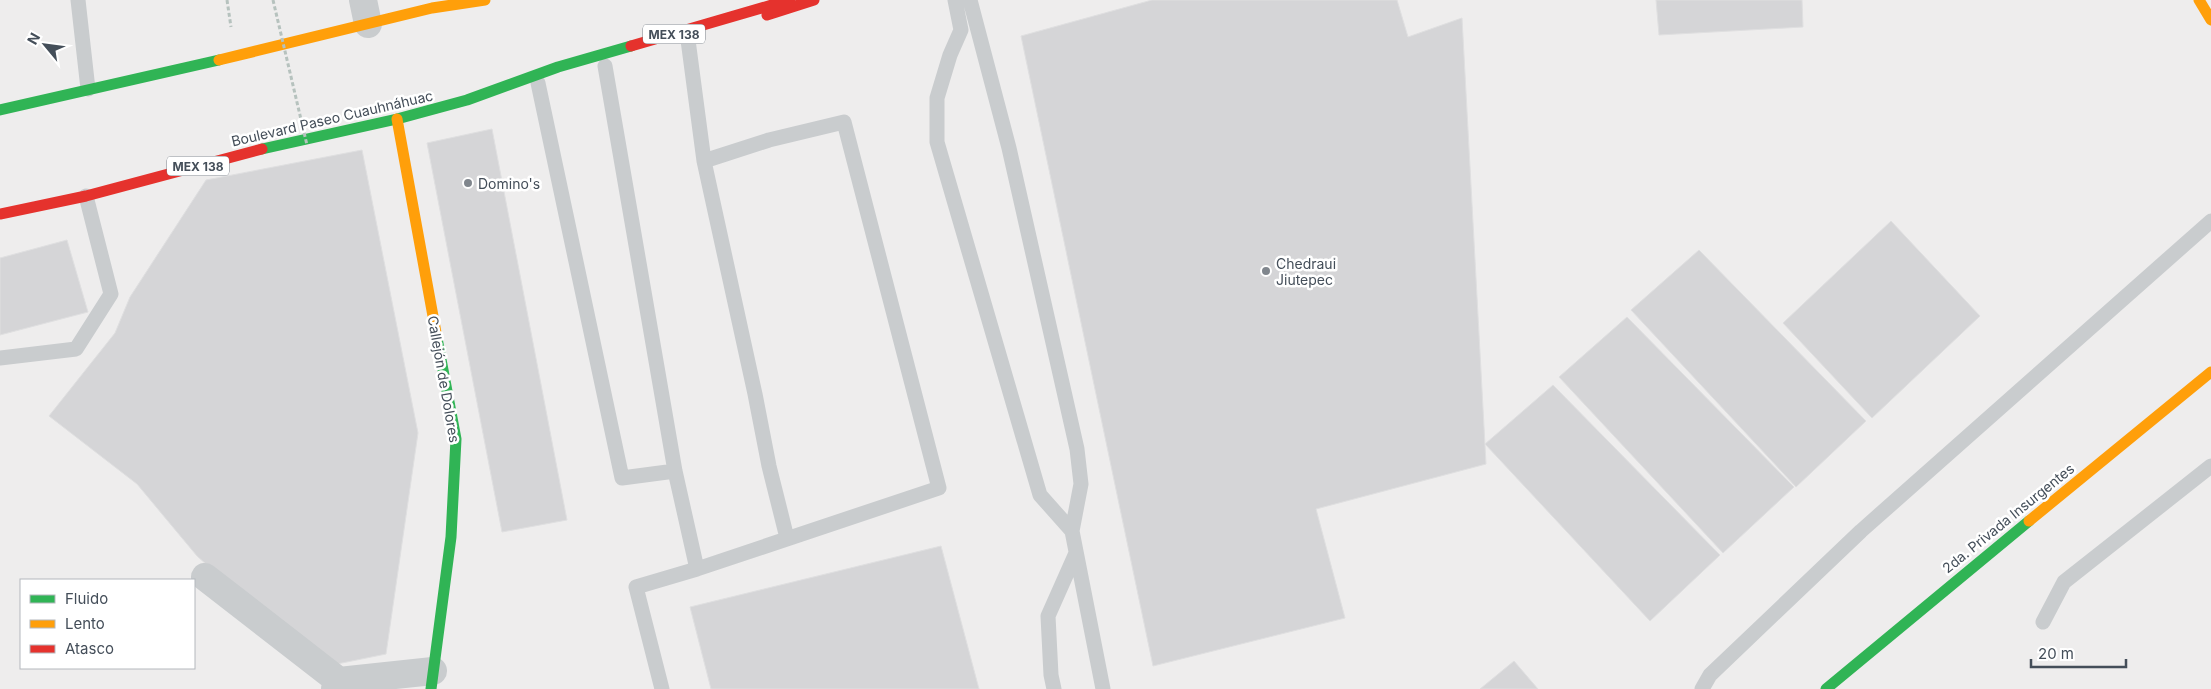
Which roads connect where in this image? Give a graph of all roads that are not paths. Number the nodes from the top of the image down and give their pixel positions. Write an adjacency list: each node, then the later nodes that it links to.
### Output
1 (78, 0): 15 (lane)
2 (458, 0): 9 (street)
3 (485, 0): 9 (street)
4 (790, 0): 16 (street, Boulevard Paseo Cuauhnáhuac / MEX 138)
5 (814, 0): 12 (street, Boulevard Paseo Cuauhnáhuac / MEX 138)
6 (954, 0): 27 (lane)
7 (970, 0): 27 (lane)
8 (2199, 0): 11 (street)
9 (432, 8): 10 (street)
10 (366, 12): 15 (street)
11 (2211, 20)
12 (688, 40): 13 (street, Boulevard Paseo Cuauhnáhuac / MEX 138); 19 (lane)
13 (605, 66): 14 (street, Boulevard Paseo Cuauhnáhuac / MEX 138); 26 (lane)
14 (538, 82): 16 (street, Boulevard Paseo Cuauhnáhuac / MEX 138); 26 (lane)
15 (88, 89): 17 (street)
16 (467, 100): 18 (street, Boulevard Paseo Cuauhnáhuac / MEX 138)
17 (0, 110)
18 (396, 119): 20 (street, Boulevard Paseo Cuauhnáhuac / MEX 138); 33 (street, Callejón de Dolores)
19 (704, 161): 28 (lane); 28 (lane)
20 (86, 196): 21 (street, Boulevard Paseo Cuauhnáhuac / MEX 138); 23 (lane)
21 (0, 214)
22 (2211, 222): 38 (lane)
23 (0, 358)
24 (2211, 372): 39 (street, 2da. Privada Insurgentes)
25 (2211, 466): 32 (lane)
26 (675, 472): 30 (lane)
27 (1072, 531): 29 (lane)
28 (787, 538): 30 (lane)
29 (1076, 553): 36 (lane); 37 (lane)
30 (697, 569): 35 (lane)
31 (205, 577): 34 (street, Callejón de Dolores)
32 (2042, 622)
33 (432, 680): 34 (street, Callejón de Dolores)
34 (337, 685)
35 (662, 689)
36 (1054, 689)
37 (1103, 689)
38 (1702, 689)
39 (1826, 689)

